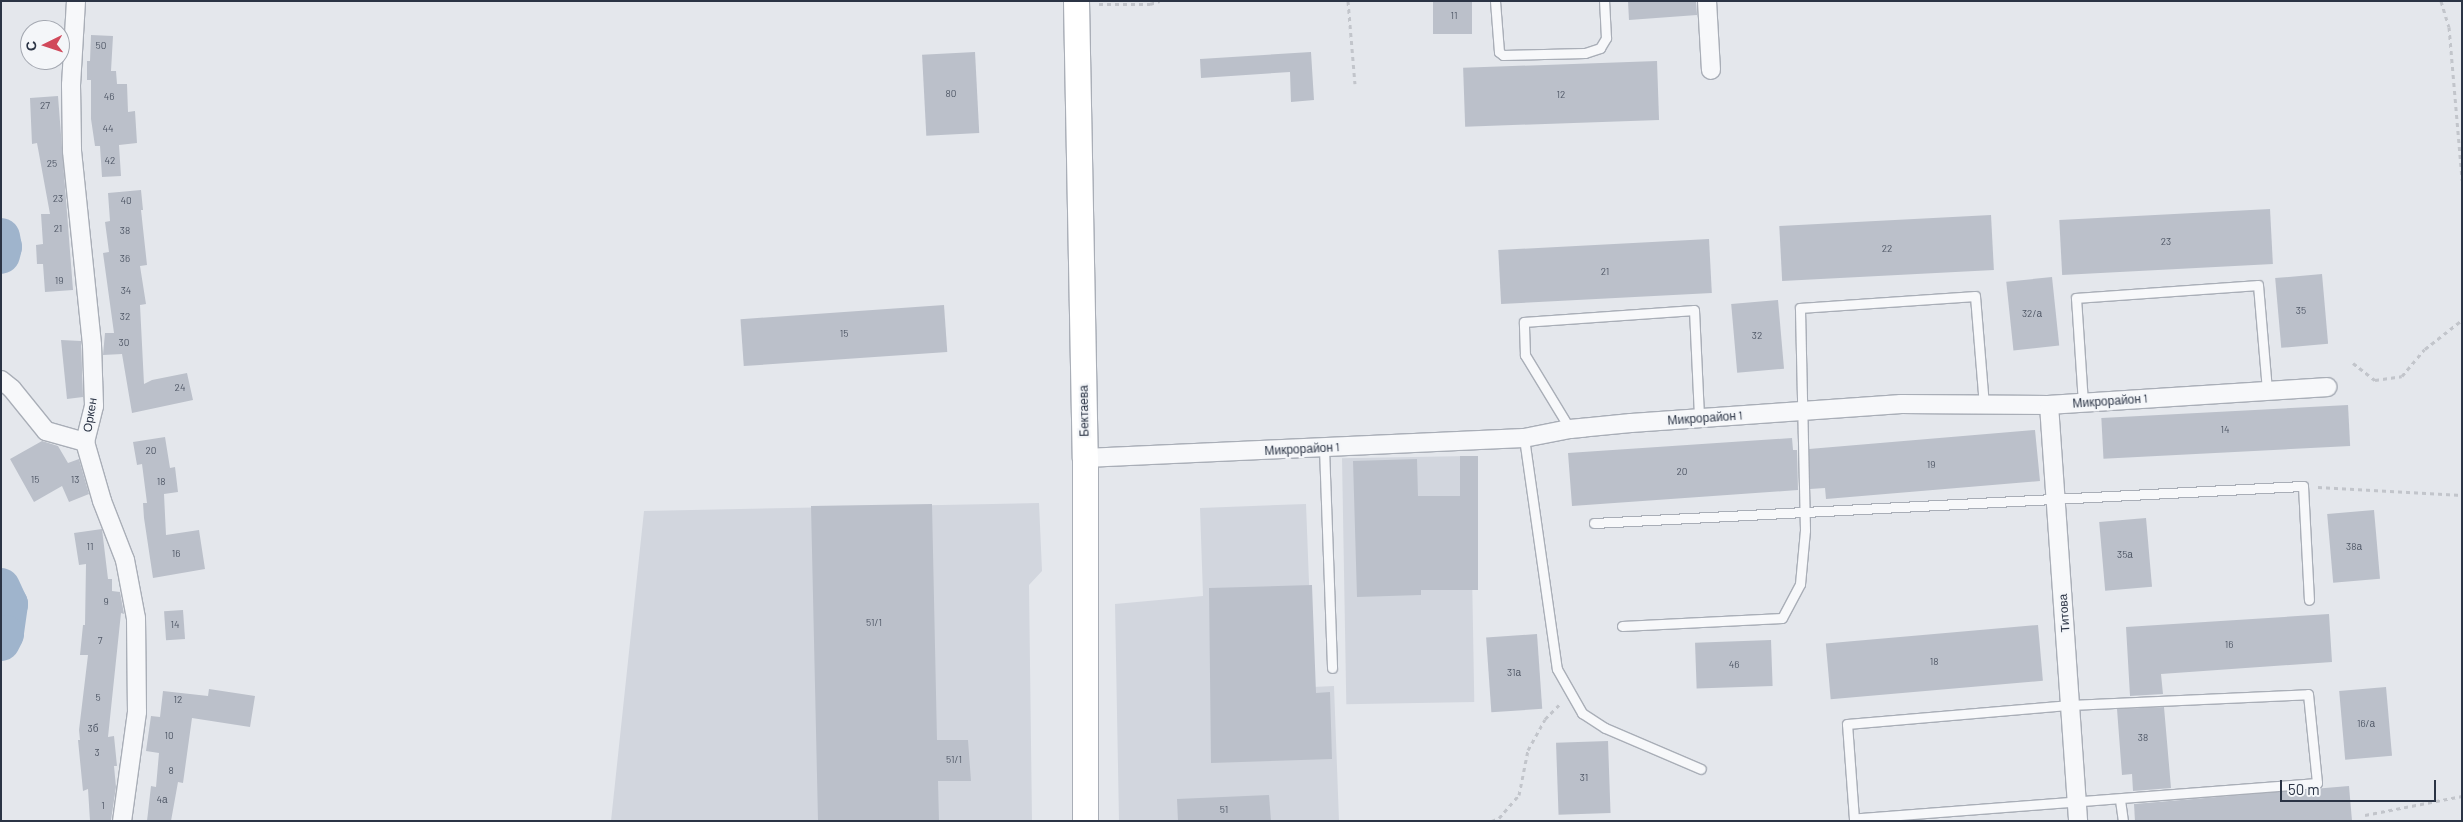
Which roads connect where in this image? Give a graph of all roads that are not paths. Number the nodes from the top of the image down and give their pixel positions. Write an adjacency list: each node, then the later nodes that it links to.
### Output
1 (76, 1): 17 (street, Оркен)
2 (1495, 1): 3 (lane)
3 (1604, 1)
4 (1708, 1): 6 (street)
5 (1076, 3): 19 (street, Бектаева)
6 (1711, 70)
7 (1, 380): 17 (street)
8 (2327, 387): 9 (street, Микрорайон 1)
9 (2267, 391): 10 (street, Микрорайон 1); 10 (lane)
10 (2083, 403): 12 (street, Микрорайон 1)
11 (1984, 405): 12 (street, Микрорайон 1); 13 (street, Микрорайон 1); 13 (lane)
12 (2049, 405): 20 (street, Титова)
13 (1803, 411): 14 (street, Микрорайон 1); 21 (lane)
14 (1699, 418): 15 (street, Микрорайон 1); 15 (lane)
15 (1570, 428): 16 (street, Микрорайон 1)
16 (1524, 438): 18 (street, Микрорайон 1); 27 (lane)
17 (85, 442): 30 (street, Оркен)
18 (1324, 448): 19 (street, Микрорайон 1); 25 (lane)
19 (1085, 458): 31 (street, Бектаева)
20 (2056, 498): 21 (lane); 23 (lane); 26 (street, Титова)
21 (1805, 511): 22 (lane); 24 (lane)
22 (1594, 523)
23 (2309, 600)
24 (1622, 626)
25 (1332, 668)
26 (2070, 705): 28 (lane); 29 (street, Титова); 29 (lane)
27 (1701, 769)
28 (2120, 800): 29 (lane); 32 (lane)
29 (2078, 812)
30 (122, 821)
31 (1086, 821)
32 (2123, 821)

